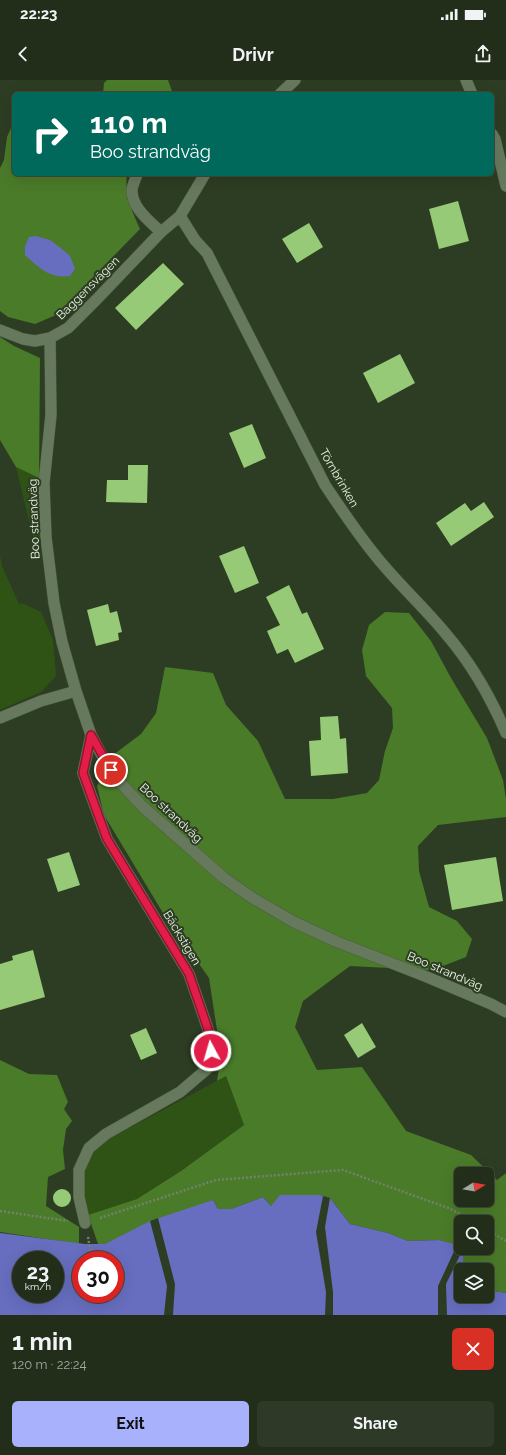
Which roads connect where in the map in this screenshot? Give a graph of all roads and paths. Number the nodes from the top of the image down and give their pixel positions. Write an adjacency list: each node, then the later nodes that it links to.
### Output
1 (295, 80): 3 (street)
2 (466, 80): 4 (street)
3 (282, 92)
4 (471, 92)
5 (494, 137): 8 (street)
6 (136, 176): 10 (street)
7 (204, 176): 9 (street, Baggensvägen)
8 (506, 186)
9 (180, 216): 10 (street, Baggensvägen); 15 (street, Törnbrinken)
10 (161, 232): 12 (street, Baggensvägen)
11 (0, 330): 12 (street, Baggensvägen)
12 (50, 338): 13 (street, Boo strandväg)
13 (76, 691): 14 (street); 16 (street, Boo strandväg)
14 (0, 718)
15 (506, 733)
16 (91, 735): 17 (street, Boo strandväg); 20 (street, Bäckstigen)
17 (506, 1012)
18 (0, 1211): 20 (path)
19 (461, 1215): 20 (path)
20 (85, 1223): 23 (path)
21 (494, 1234): 22 (path)
22 (506, 1241)
23 (90, 1251)

